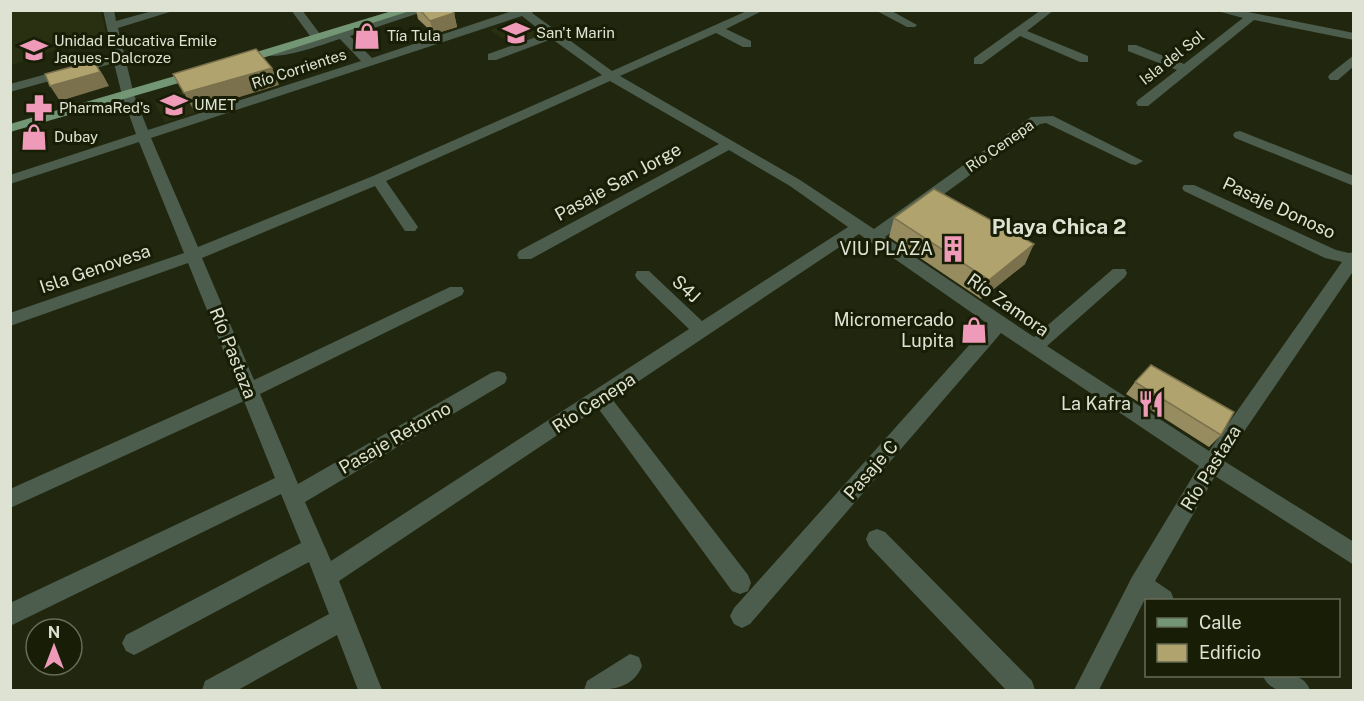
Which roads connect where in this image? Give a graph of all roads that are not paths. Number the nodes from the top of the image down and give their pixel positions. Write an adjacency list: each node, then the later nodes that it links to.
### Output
1 (108, 10): 14 (street, Río Pastaza)
2 (171, 10): 14 (street)
3 (296, 10): 17 (street)
4 (391, 10): 17 (street)
5 (408, 10): 23 (main road)
6 (423, 10): 18 (street)
7 (759, 10): 15 (street, Isla Genovesa)
8 (880, 10): 13 (street)
9 (1049, 10): 16 (street)
10 (1219, 10): 12 (street)
11 (524, 11): 20 (street, Río Zamora); 29 (street, Río Corrientes)
12 (1251, 17): 19 (street); 31 (street, Isla del Sol)
13 (911, 25)
14 (112, 26): 25 (street, Río Pastaza)
15 (717, 28): 21 (street); 33 (street, Isla Genovesa)
16 (1019, 32): 26 (street); 28 (street)
17 (314, 34): 23 (street)
18 (342, 35): 23 (street); 29 (street)
19 (1353, 37)
20 (552, 40): 24 (street); 33 (street, Río Zamora)
21 (747, 44)
22 (1132, 48): 31 (street)
23 (268, 53): 30 (main road)
24 (492, 57)
25 (119, 58): 35 (street); 36 (street, Río Pastaza)
26 (1084, 59)
27 (1353, 59): 34 (street)
28 (978, 61)
29 (370, 63): 40 (street, Río Corrientes)
30 (229, 64)
31 (1186, 69): 37 (street, Isla del Sol)
32 (208, 70): 36 (main road)
33 (611, 76): 41 (street, Río Zamora); 43 (street, Isla Genovesa)
34 (1334, 77)
35 (10, 88)
36 (128, 95): 38 (main road); 40 (street, Río Pastaza)
37 (1143, 103)
38 (10, 128)
39 (1240, 135): 45 (street)
40 (144, 137): 44 (street, Río Corrientes); 49 (street, Río Pastaza)
41 (730, 144): 48 (street, Río Zamora); 50 (street, Pasaje San Jorge)
42 (1136, 161): 48 (street, Río Cenepa)
43 (378, 179): 47 (street); 49 (street, Isla Genovesa)
44 (10, 180)
45 (1353, 182)
46 (1189, 188): 51 (street, Pasaje Donoso)
47 (410, 226)
48 (868, 231): 56 (street, Río Zamora); 57 (street, Río Cenepa)
49 (194, 255): 55 (street, Isla Genovesa); 60 (street, Río Pastaza)
50 (525, 255)
51 (1353, 258): 62 (street, Río Pastaza)
52 (1119, 273): 58 (street)
53 (643, 275): 57 (street, S4J)
54 (456, 291): 60 (street)
55 (10, 320)
56 (999, 323): 58 (street, Río Zamora); 73 (street, Pasaje C)
57 (702, 330): 61 (street, Río Cenepa)
58 (1034, 347): 62 (street, Río Zamora)
59 (498, 378): 63 (street, Pasaje Retorno)
60 (248, 391): 63 (street, Río Pastaza); 64 (street)
61 (601, 398): 68 (street, Río Cenepa); 69 (street)
62 (1211, 464): 67 (street, Río Zamora); 70 (street, Río Pastaza)
63 (290, 490): 66 (street, Río Pastaza); 72 (street, Pasaje Retorno)
64 (10, 499)
65 (877, 539): 81 (street)
66 (314, 548): 68 (street, Río Pastaza); 75 (street)
67 (1353, 555)
68 (326, 577): 74 (street, Río Pastaza)
69 (740, 583)
70 (1140, 585): 71 (street); 82 (street, Río Pastaza)
71 (1161, 599)
72 (10, 615)
73 (742, 616)
74 (341, 620): 78 (street); 79 (street, Río Pastaza)
75 (134, 643)
76 (630, 666): 80 (street)
77 (1278, 677): 83 (street)
78 (214, 690)
79 (370, 690)
80 (596, 690)
81 (1023, 690)
82 (1086, 690)
83 (1298, 690)

